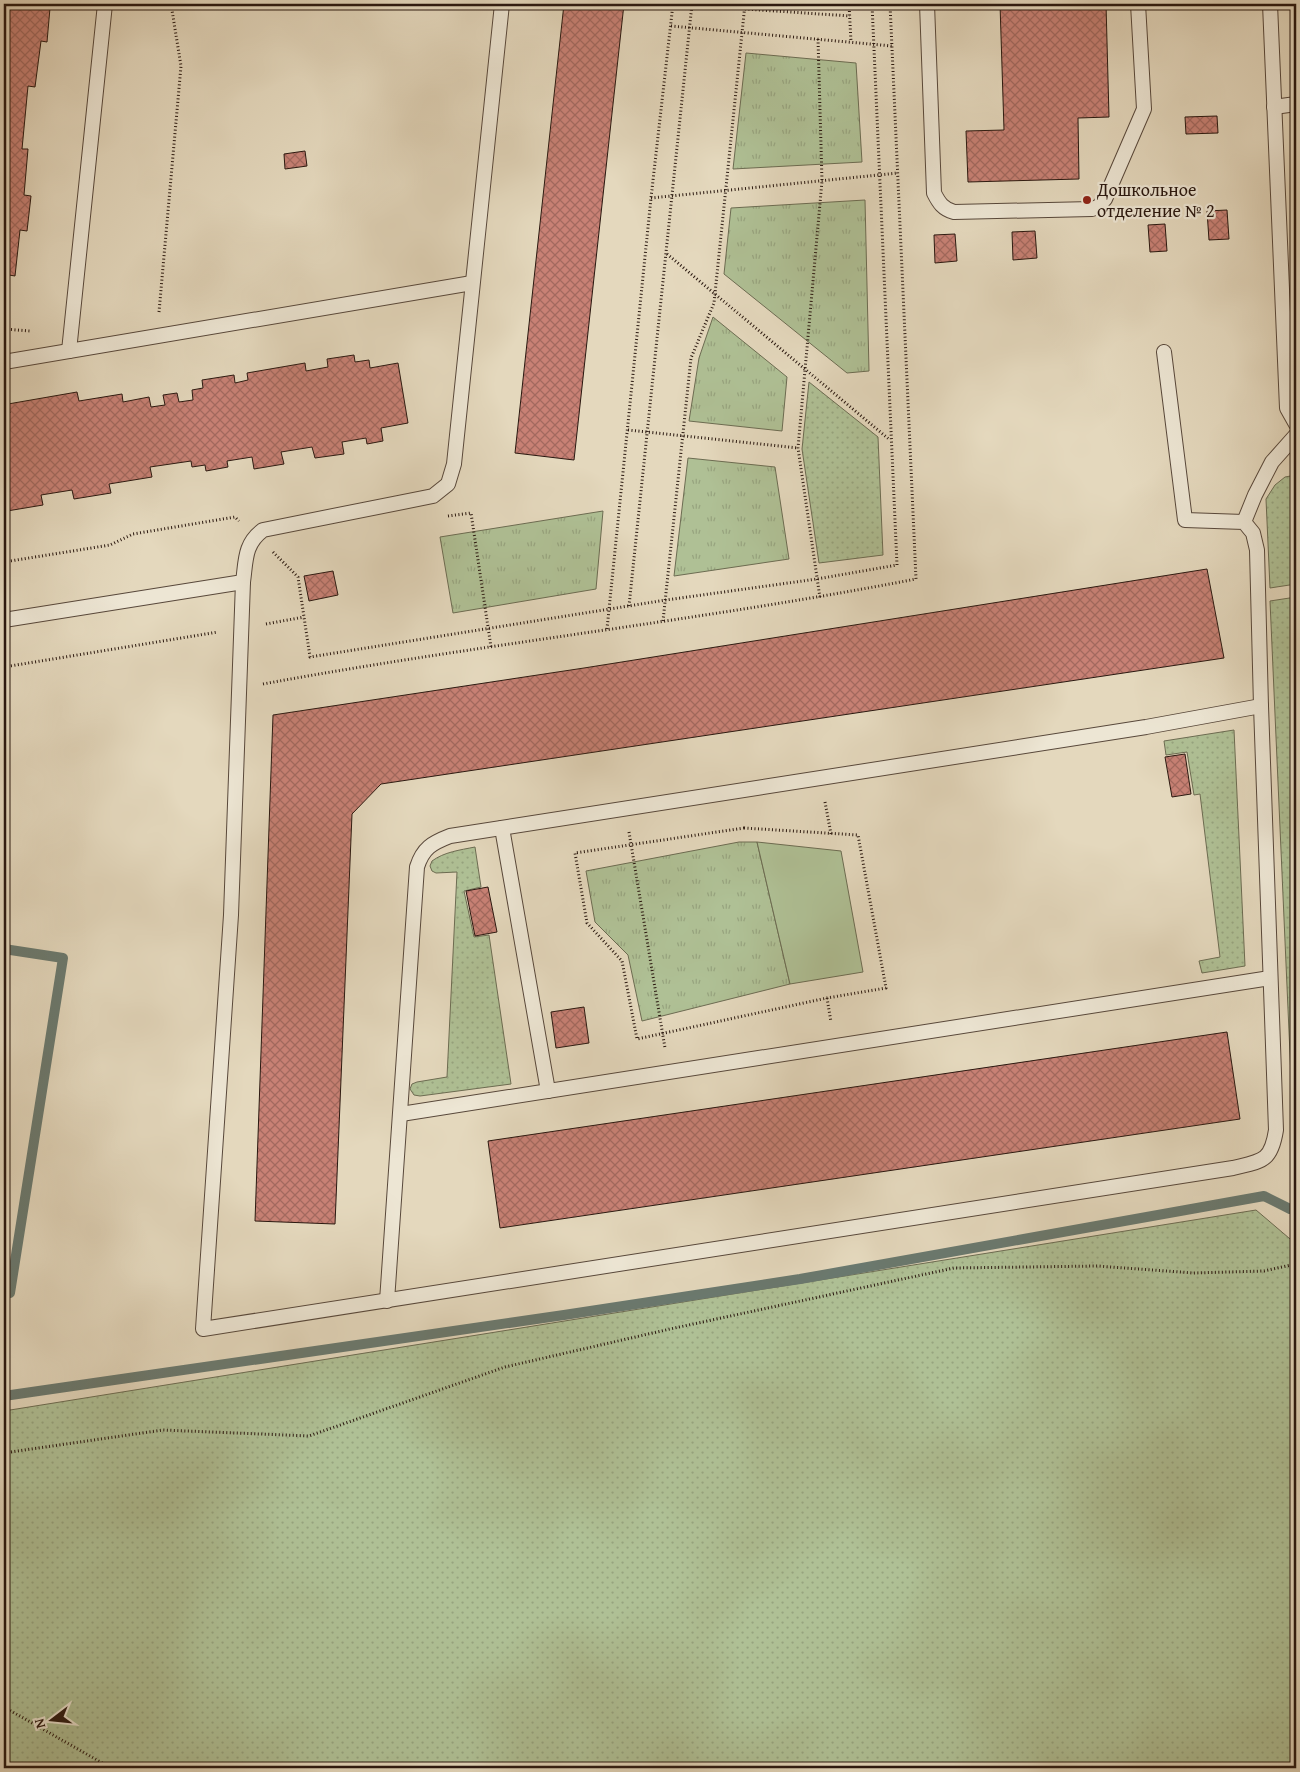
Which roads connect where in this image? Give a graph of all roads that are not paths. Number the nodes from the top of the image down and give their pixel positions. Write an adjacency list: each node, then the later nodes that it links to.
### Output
1 (105, 4): 9 (lane)
2 (502, 4): 8 (lane)
3 (927, 4): 4 (lane)
4 (1138, 4)
5 (1270, 4): 7 (lane)
6 (1296, 104): 7 (lane)
7 (1274, 107): 12 (lane)
8 (472, 283): 9 (lane); 15 (lane)
9 (69, 351): 11 (lane)
10 (1164, 352): 14 (lane)
11 (4, 362)
12 (1296, 424)
13 (1296, 435): 14 (lane)
14 (1244, 522): 17 (lane)
15 (244, 582): 16 (lane); 22 (lane)
16 (4, 620)
17 (1261, 706): 18 (lane); 19 (lane)
18 (502, 828): 20 (lane); 21 (lane)
19 (1270, 978): 20 (lane); 22 (lane)
20 (548, 1090): 21 (lane)
21 (401, 1114): 22 (lane)
22 (387, 1301)

